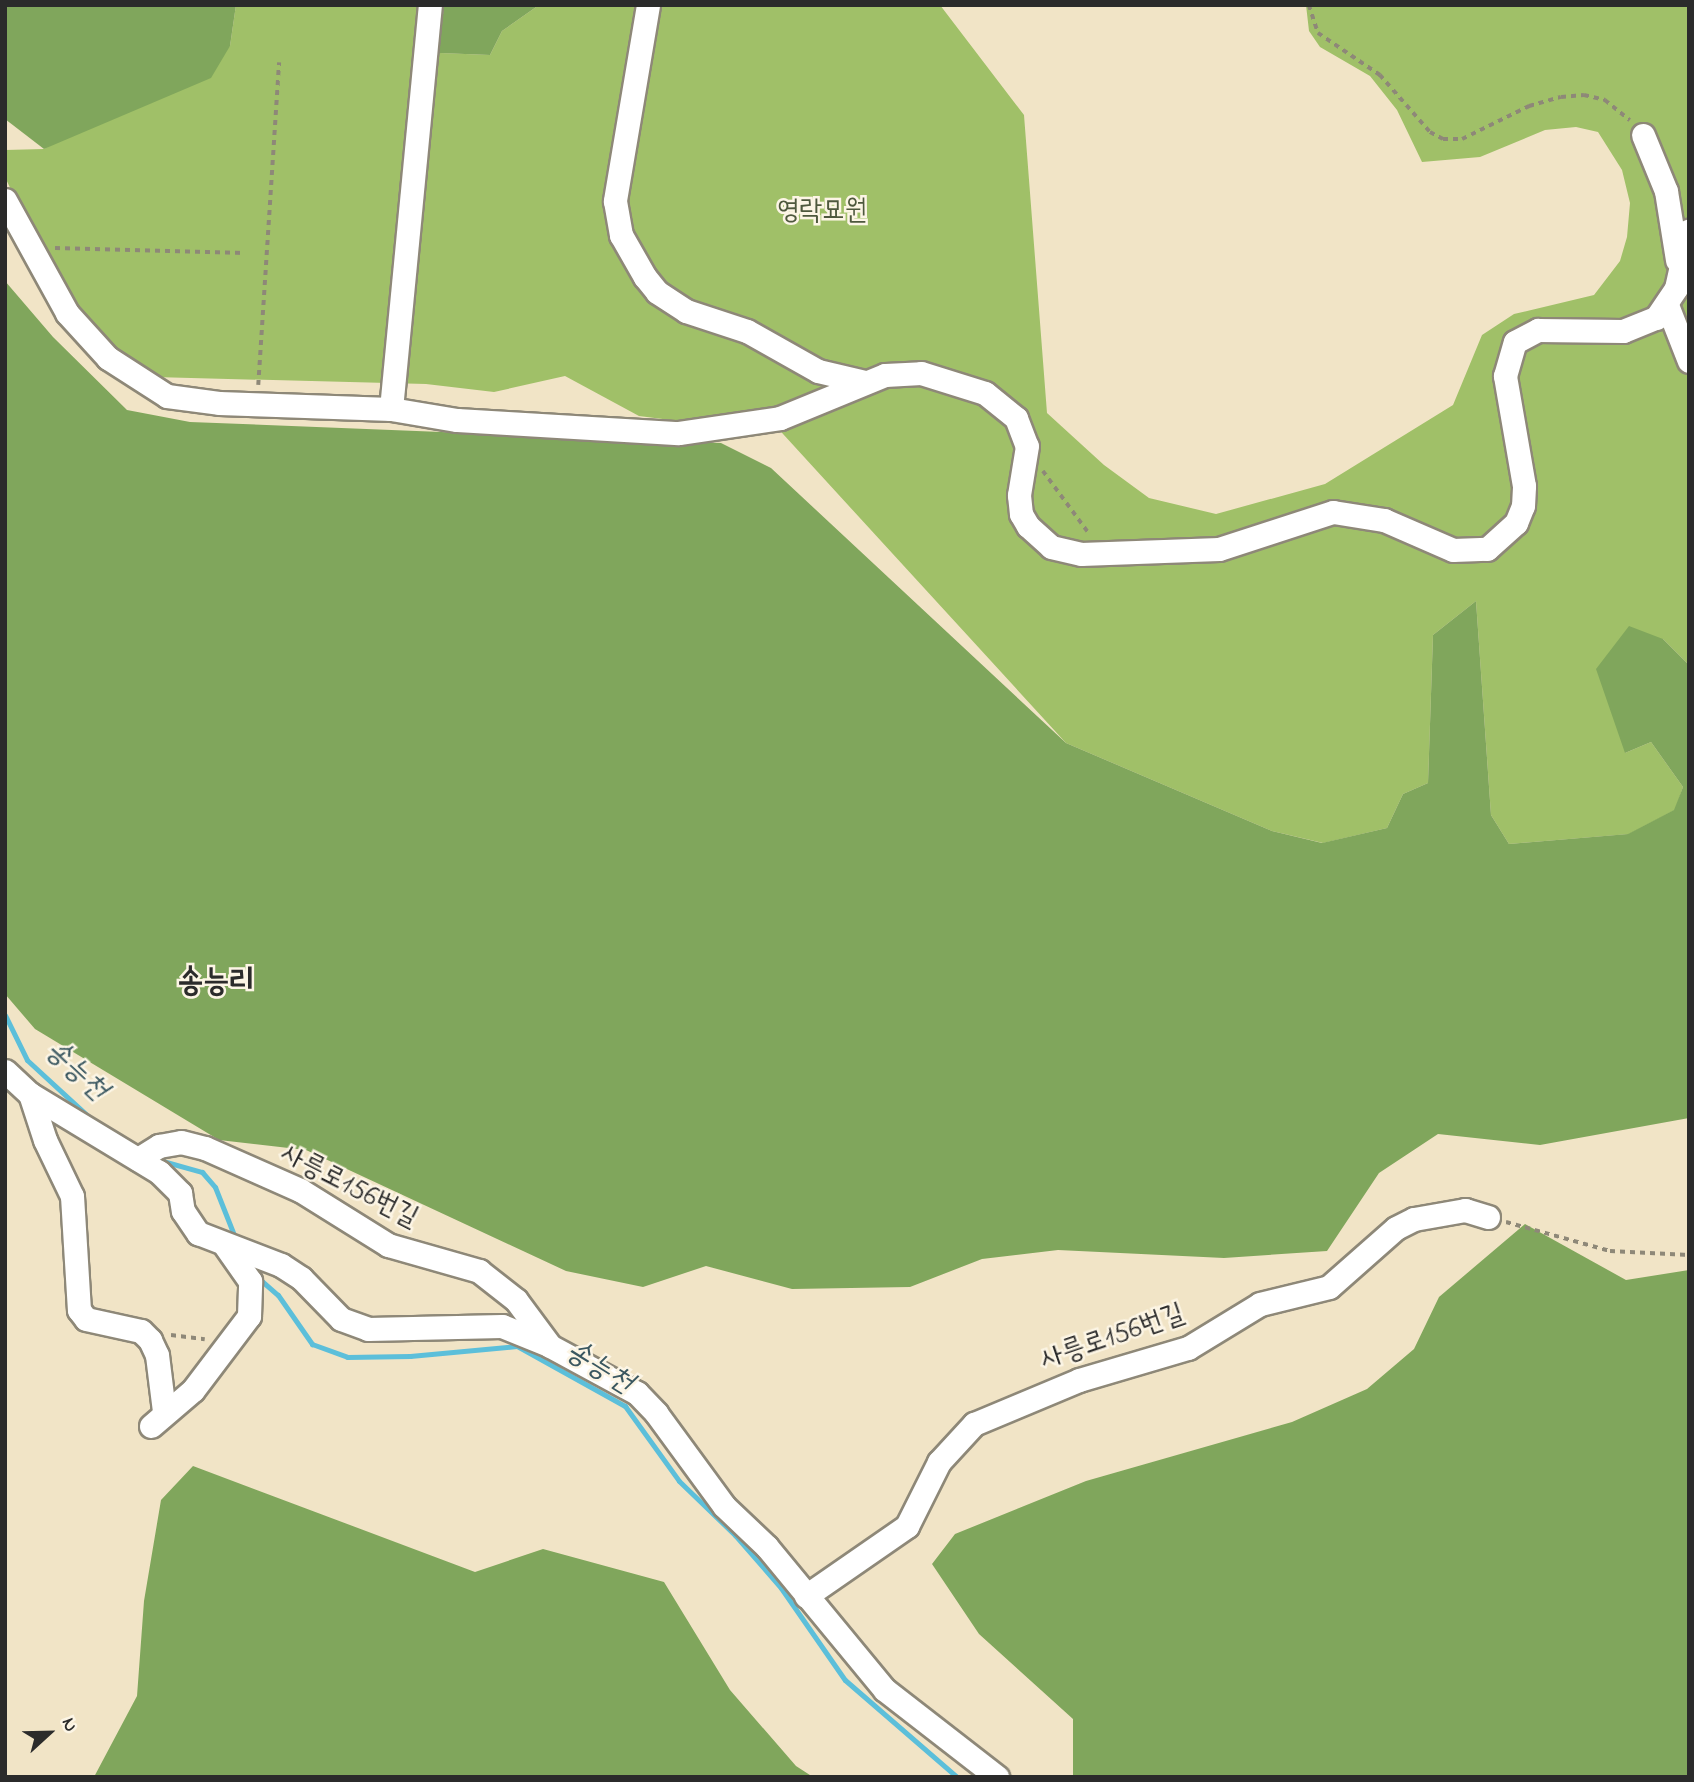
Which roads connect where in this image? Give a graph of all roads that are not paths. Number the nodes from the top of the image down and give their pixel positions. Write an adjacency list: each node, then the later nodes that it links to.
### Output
1 (430, 5): 10 (street)
2 (648, 5): 9 (street)
3 (1643, 135): 6 (street)
4 (5, 200): 10 (street)
5 (1689, 230): 6 (street)
6 (1679, 274): 7 (street)
7 (1667, 305): 8 (street); 9 (street)
8 (1689, 360)
9 (865, 382): 10 (street)
10 (391, 409)
11 (5, 1071): 12 (street)
12 (30, 1094): 13 (street); 15 (street)
13 (138, 1159): 15 (street); 16 (street, 사릉로156번길)
14 (1488, 1217): 17 (street, 사릉로156번길)
15 (232, 1249): 16 (street, 사릉로156번길)
16 (550, 1346): 17 (street, 사릉로156번길)
17 (806, 1596): 18 (street, 사릉로156번길)
18 (997, 1777)

